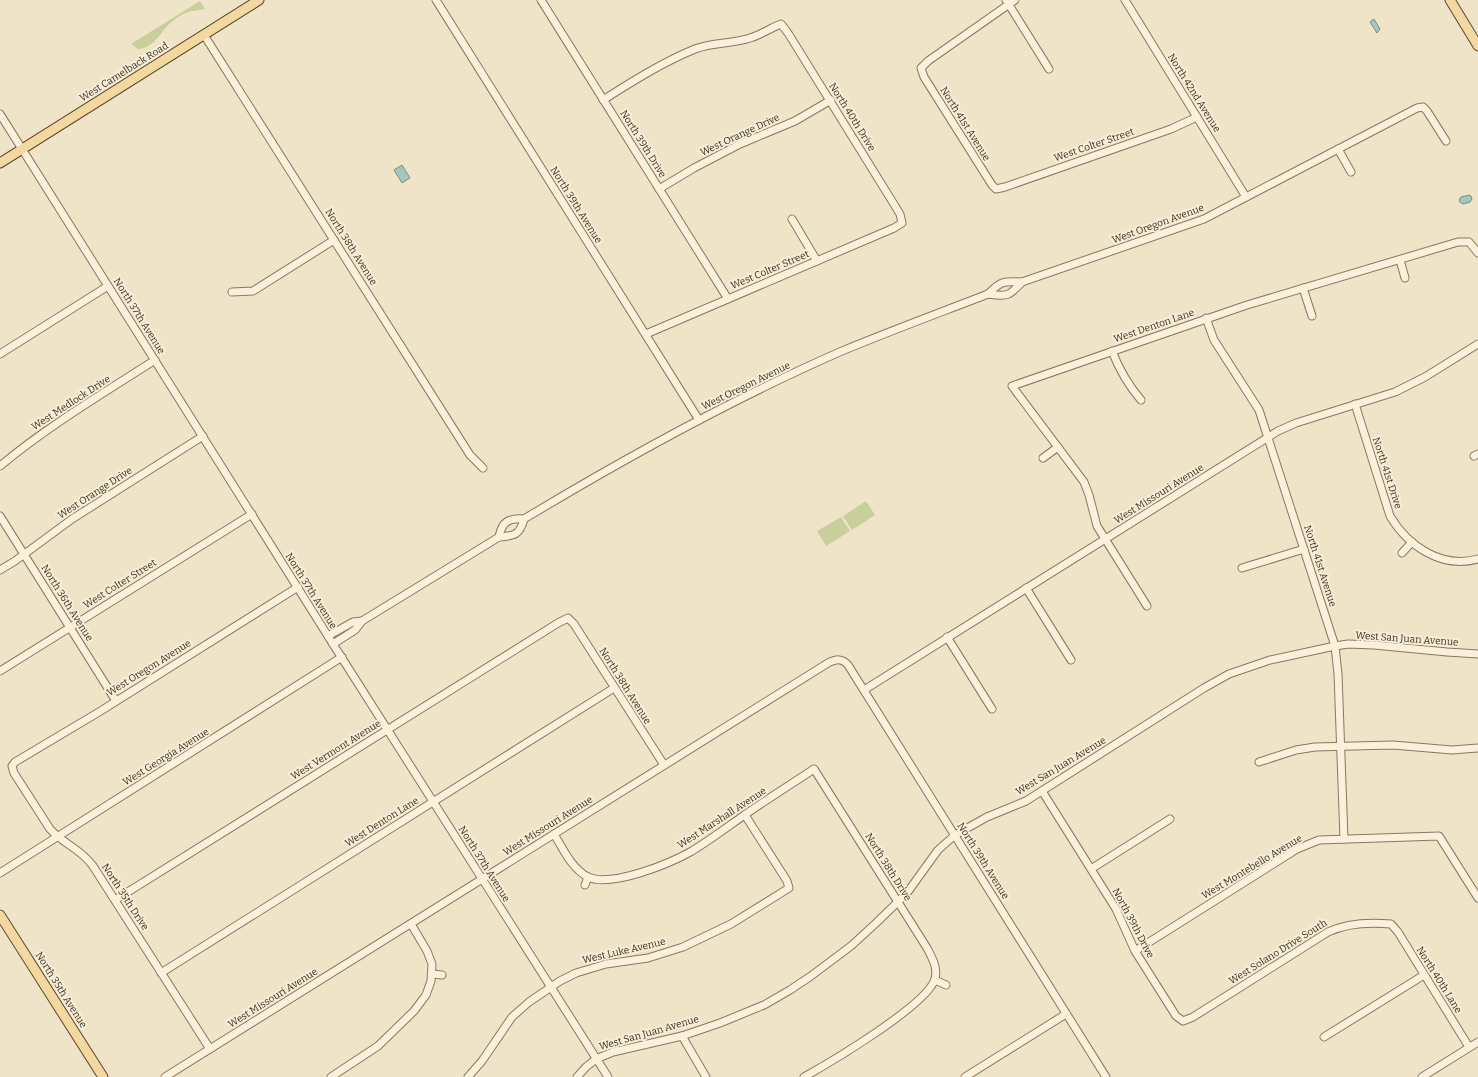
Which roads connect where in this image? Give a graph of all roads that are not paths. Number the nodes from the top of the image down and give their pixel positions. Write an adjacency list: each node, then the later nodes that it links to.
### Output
1 (259, 0): 7 (main road, West Camelback Road)
2 (436, 0): 37 (street, North 39th Avenue)
3 (541, 0): 10 (street, North 39th Drive)
4 (1125, 0): 13 (street, North 42nd Avenue)
5 (1450, 0): 8 (main road)
6 (1010, 1): 9 (street); 20 (street, North 41st Avenue)
7 (204, 35): 15 (main road, West Camelback Road); 24 (street, North 38th Avenue)
8 (1478, 46)
9 (1049, 69)
10 (603, 100): 11 (street, North 40th Drive); 19 (street, North 39th Drive)
11 (831, 100): 19 (street, West Orange Drive); 23 (street, North 40th Drive)
12 (0, 114): 15 (street, North 37th Avenue)
13 (1197, 117): 20 (street, West Colter Street); 21 (street, North 42nd Avenue)
14 (1446, 141): 16 (street, West Oregon Avenue)
15 (22, 149): 17 (main road, West Camelback Road); 30 (street, North 37th Avenue)
16 (1338, 149): 18 (street); 21 (street, West Oregon Avenue)
17 (0, 163)
18 (1351, 172)
19 (659, 189): 34 (street, North 39th Drive)
20 (996, 189)
21 (1246, 197): 29 (street, West Oregon Avenue)
22 (792, 219): 27 (street)
23 (902, 223): 27 (street, West Colter Street)
24 (334, 240): 32 (street); 50 (street, North 38th Avenue)
25 (1478, 253): 26 (street, West Denton Lane)
26 (1400, 260): 28 (street); 31 (street, West Denton Lane)
27 (817, 261): 34 (street, West Colter Street)
28 (1405, 278)
29 (1022, 282): 33 (street, West Oregon Avenue); 33 (street, West Oregon Avenue)
30 (108, 286): 40 (street); 41 (street, North 37th Avenue)
31 (1304, 288): 35 (street); 36 (street, West Denton Lane)
32 (232, 292)
33 (988, 294): 44 (street, West Oregon Avenue)
34 (728, 299): 37 (street, West Colter Street)
35 (1312, 316)
36 (1206, 318): 39 (street, West Denton Lane); 46 (street, North 41st Avenue)
37 (646, 334): 44 (street, North 39th Avenue)
38 (1478, 344): 43 (street, West Missouri Avenue)
39 (1112, 351): 42 (street); 47 (street, West Denton Lane)
40 (0, 354)
41 (155, 360): 45 (street, North 37th Avenue); 49 (street, West Medlock Drive)
42 (1141, 400)
43 (1355, 404): 46 (street, West Missouri Avenue); 56 (street, North 41st Drive)
44 (699, 420): 53 (street, West Oregon Avenue)
45 (203, 436): 51 (street, North 37th Avenue); 59 (street, West Orange Drive)
46 (1268, 437): 55 (street, West Missouri Avenue); 57 (street, North 41st Avenue)
47 (1058, 447): 48 (street); 55 (street)
48 (1043, 458)
49 (0, 466)
50 (483, 468)
51 (252, 514): 63 (street, North 37th Avenue); 68 (street, West Colter Street)
52 (0, 516): 59 (street, North 36th Avenue)
53 (524, 519): 54 (street, West Oregon Avenue); 54 (street, West Oregon Avenue)
54 (499, 537): 67 (street, West Oregon Avenue)
55 (1105, 540): 64 (street, West Missouri Avenue); 65 (street)
56 (1412, 542): 58 (street); 60 (street, North 41st Drive)
57 (1304, 549): 61 (street); 72 (street, North 41st Avenue)
58 (1402, 553)
59 (24, 554): 62 (street, West Orange Drive); 68 (street, North 36th Avenue)
60 (1478, 559)
61 (1242, 568)
62 (0, 570)
63 (298, 587): 69 (street, North 37th Avenue); 80 (street, West Oregon Avenue)
64 (1026, 588): 70 (street, West Missouri Avenue); 76 (street)
65 (1147, 606)
66 (568, 618): 78 (street, North 38th Avenue); 82 (street, West Vermont Avenue)
67 (362, 621): 69 (street, West Oregon Avenue); 71 (street, West Oregon Avenue)
68 (70, 627): 77 (street, West Colter Street); 80 (street, North 36th Avenue)
69 (328, 636): 71 (street, North 37th Avenue)
70 (947, 637): 79 (street, West Missouri Avenue); 81 (street)
71 (333, 644): 74 (street, North 37th Avenue)
72 (1335, 646): 73 (street, West San Juan Avenue); 83 (street, North 41st Avenue); 89 (street, West San Juan Avenue)
73 (1478, 654)
74 (342, 658): 82 (street, North 37th Avenue); 95 (street, West Georgia Avenue)
75 (840, 660): 79 (street, North 39th Avenue); 87 (street, West Missouri Avenue)
76 (1071, 660)
77 (0, 671)
78 (614, 688): 87 (street, North 38th Avenue); 90 (street, West Denton Lane)
79 (864, 690): 94 (street, North 39th Avenue)
80 (116, 701): 86 (street, West Oregon Avenue)
81 (992, 709)
82 (387, 729): 90 (street, North 37th Avenue); 103 (street, West Vermont Avenue)
83 (1340, 746): 84 (street); 85 (street); 96 (street, North 41st Avenue)
84 (1478, 748)
85 (1259, 762)
86 (12, 766): 95 (street, North 35th Drive)
87 (664, 766): 93 (street, West Missouri Avenue)
88 (814, 769): 91 (street, West Marshall Avenue); 104 (street, North 38th Drive)
89 (1042, 790): 94 (street, West San Juan Avenue); 97 (street, North 39th Drive)
90 (432, 802): 100 (street, North 37th Avenue); 109 (street, West Denton Lane)
91 (745, 815): 99 (street, West Marshall Avenue); 115 (street, West Luke Avenue)
92 (1170, 819): 97 (street)
93 (554, 834): 99 (street); 100 (street, West Missouri Avenue)
94 (955, 835): 104 (street, West San Juan Avenue); 116 (street, North 39th Avenue)
95 (56, 837): 98 (street, West Georgia Avenue); 103 (street, North 35th Drive)
96 (1344, 839): 102 (street, West Montebello Avenue); 108 (street, West Montebello Avenue)
97 (1091, 869): 108 (street, North 39th Drive)
98 (0, 873)
99 (588, 877): 101 (street)
100 (482, 880): 106 (street, West Missouri Avenue); 115 (street, North 37th Avenue)
101 (585, 885)
102 (1478, 898)
103 (115, 900): 109 (street, North 35th Drive)
104 (898, 902): 113 (street, North 38th Drive); 118 (street, West San Juan Avenue)
105 (0, 915): 124 (main road, North 35th Avenue)
106 (411, 924): 110 (street); 122 (street, West Missouri Avenue)
107 (1391, 924): 112 (street, North 40th Lane); 117 (street, West Solano Drive South)
108 (1135, 951): 117 (street, North 39th Drive)
109 (161, 973): 122 (street, North 35th Drive)
110 (432, 974): 111 (street); 126 (street)
111 (442, 975)
112 (1424, 975): 119 (street); 121 (street, North 40th Lane)
113 (935, 980): 114 (street); 131 (street)
114 (946, 985)
115 (551, 987): 123 (street, North 37th Avenue); 127 (street, West Luke Avenue)
116 (1066, 1014): 132 (street); 133 (street, North 39th Avenue)
117 (1182, 1021)
118 (682, 1036): 123 (street, West San Juan Avenue); 130 (street)
119 (1324, 1037)
120 (1478, 1042): 121 (street)
121 (1469, 1047): 134 (street)
122 (210, 1050): 125 (street, West Missouri Avenue)
123 (596, 1059): 128 (street, West San Juan Avenue); 129 (street, North 37th Avenue)
124 (102, 1077)
125 (165, 1077)
126 (331, 1077)
127 (468, 1077)
128 (577, 1077)
129 (608, 1077)
130 (706, 1077)
131 (804, 1077)
132 (965, 1077)
133 (1106, 1077)
134 (1422, 1077)

